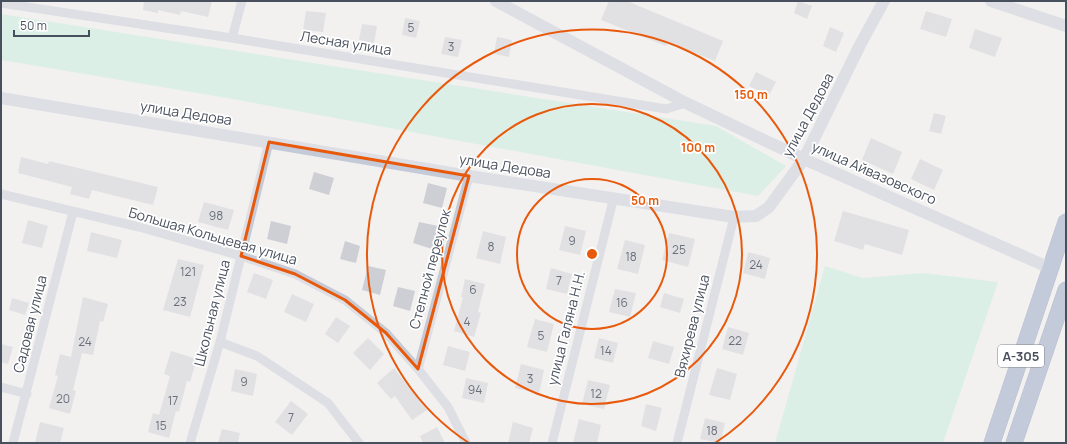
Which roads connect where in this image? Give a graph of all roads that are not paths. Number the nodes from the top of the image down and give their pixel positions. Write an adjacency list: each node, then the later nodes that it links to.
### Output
1 (242, 1): 7 (street)
2 (496, 1): 9 (street, улица Айвазовского)
3 (884, 1): 11 (street, улица Дедова)
4 (991, 1): 6 (street)
5 (1, 2): 7 (street, Лесная улица)
6 (1066, 26)
7 (232, 38): 9 (street, Лесная улица)
8 (1, 98): 10 (street, улица Дедова)
9 (686, 103): 11 (street, улица Айвазовского)
10 (269, 142): 12 (street, улица Дедова); 18 (street, Школьная улица)
11 (804, 159): 16 (street, улица Дедова); 19 (street, улица Айвазовского)
12 (469, 176): 14 (street, улица Дедова); 22 (street, Степной переулок)
13 (1, 194): 15 (street, Большая Кольцевая улица)
14 (614, 197): 16 (street, улица Дедова); 29 (street, улица Галяна Н.Н.)
15 (73, 212): 18 (street, Большая Кольцевая улица); 24 (street, Садовая улица)
16 (734, 217): 30 (street, Вяхирева улица)
17 (1066, 222): 19 (highway, А-305)
18 (241, 256): 21 (street, Школьная улица); 22 (street, Большая Кольцевая улица)
19 (1050, 268): 31 (highway, А-305)
20 (1066, 290): 32 (highway, А-305)
21 (220, 342): 26 (street, Школьная улица); 27 (street)
22 (418, 369): 28 (street, Большая Кольцевая улица)
23 (1, 387): 24 (street)
24 (27, 394): 25 (street, Садовая улица)
25 (14, 443)
26 (190, 443)
27 (359, 443)
28 (466, 443)
29 (552, 443)
30 (677, 443)
31 (992, 443)
32 (1014, 443)

